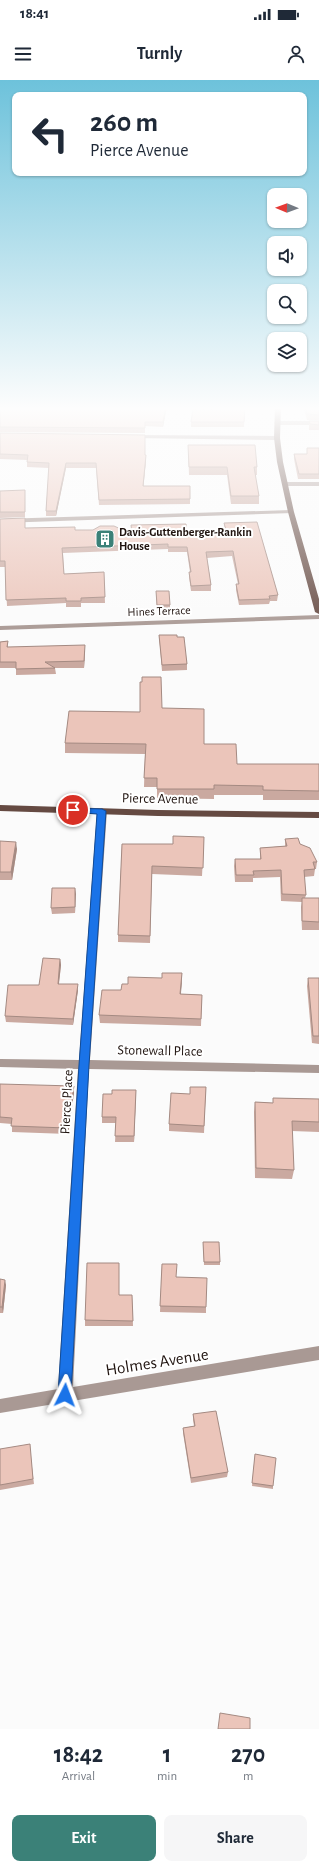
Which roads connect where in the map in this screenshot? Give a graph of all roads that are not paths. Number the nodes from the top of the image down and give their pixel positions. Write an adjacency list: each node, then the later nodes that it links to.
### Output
1 (285, 484): 2 (street); 3 (main road)
2 (319, 484)
3 (291, 512): 4 (street); 5 (main road)
4 (0, 521)
5 (319, 612)
6 (319, 617): 7 (street, Hines Terrace)
7 (0, 628)
8 (0, 808): 9 (main road, Pierce Avenue)
9 (102, 811): 10 (main road, Pierce Avenue); 12 (street, Pierce Place)
10 (319, 815)
11 (0, 1063): 12 (street, Stonewall Place)
12 (84, 1065): 13 (street, Stonewall Place); 15 (street, Pierce Place)
13 (319, 1069)
14 (319, 1353): 15 (street, Holmes Avenue)
15 (65, 1395): 16 (street, Holmes Avenue)
16 (0, 1406)

